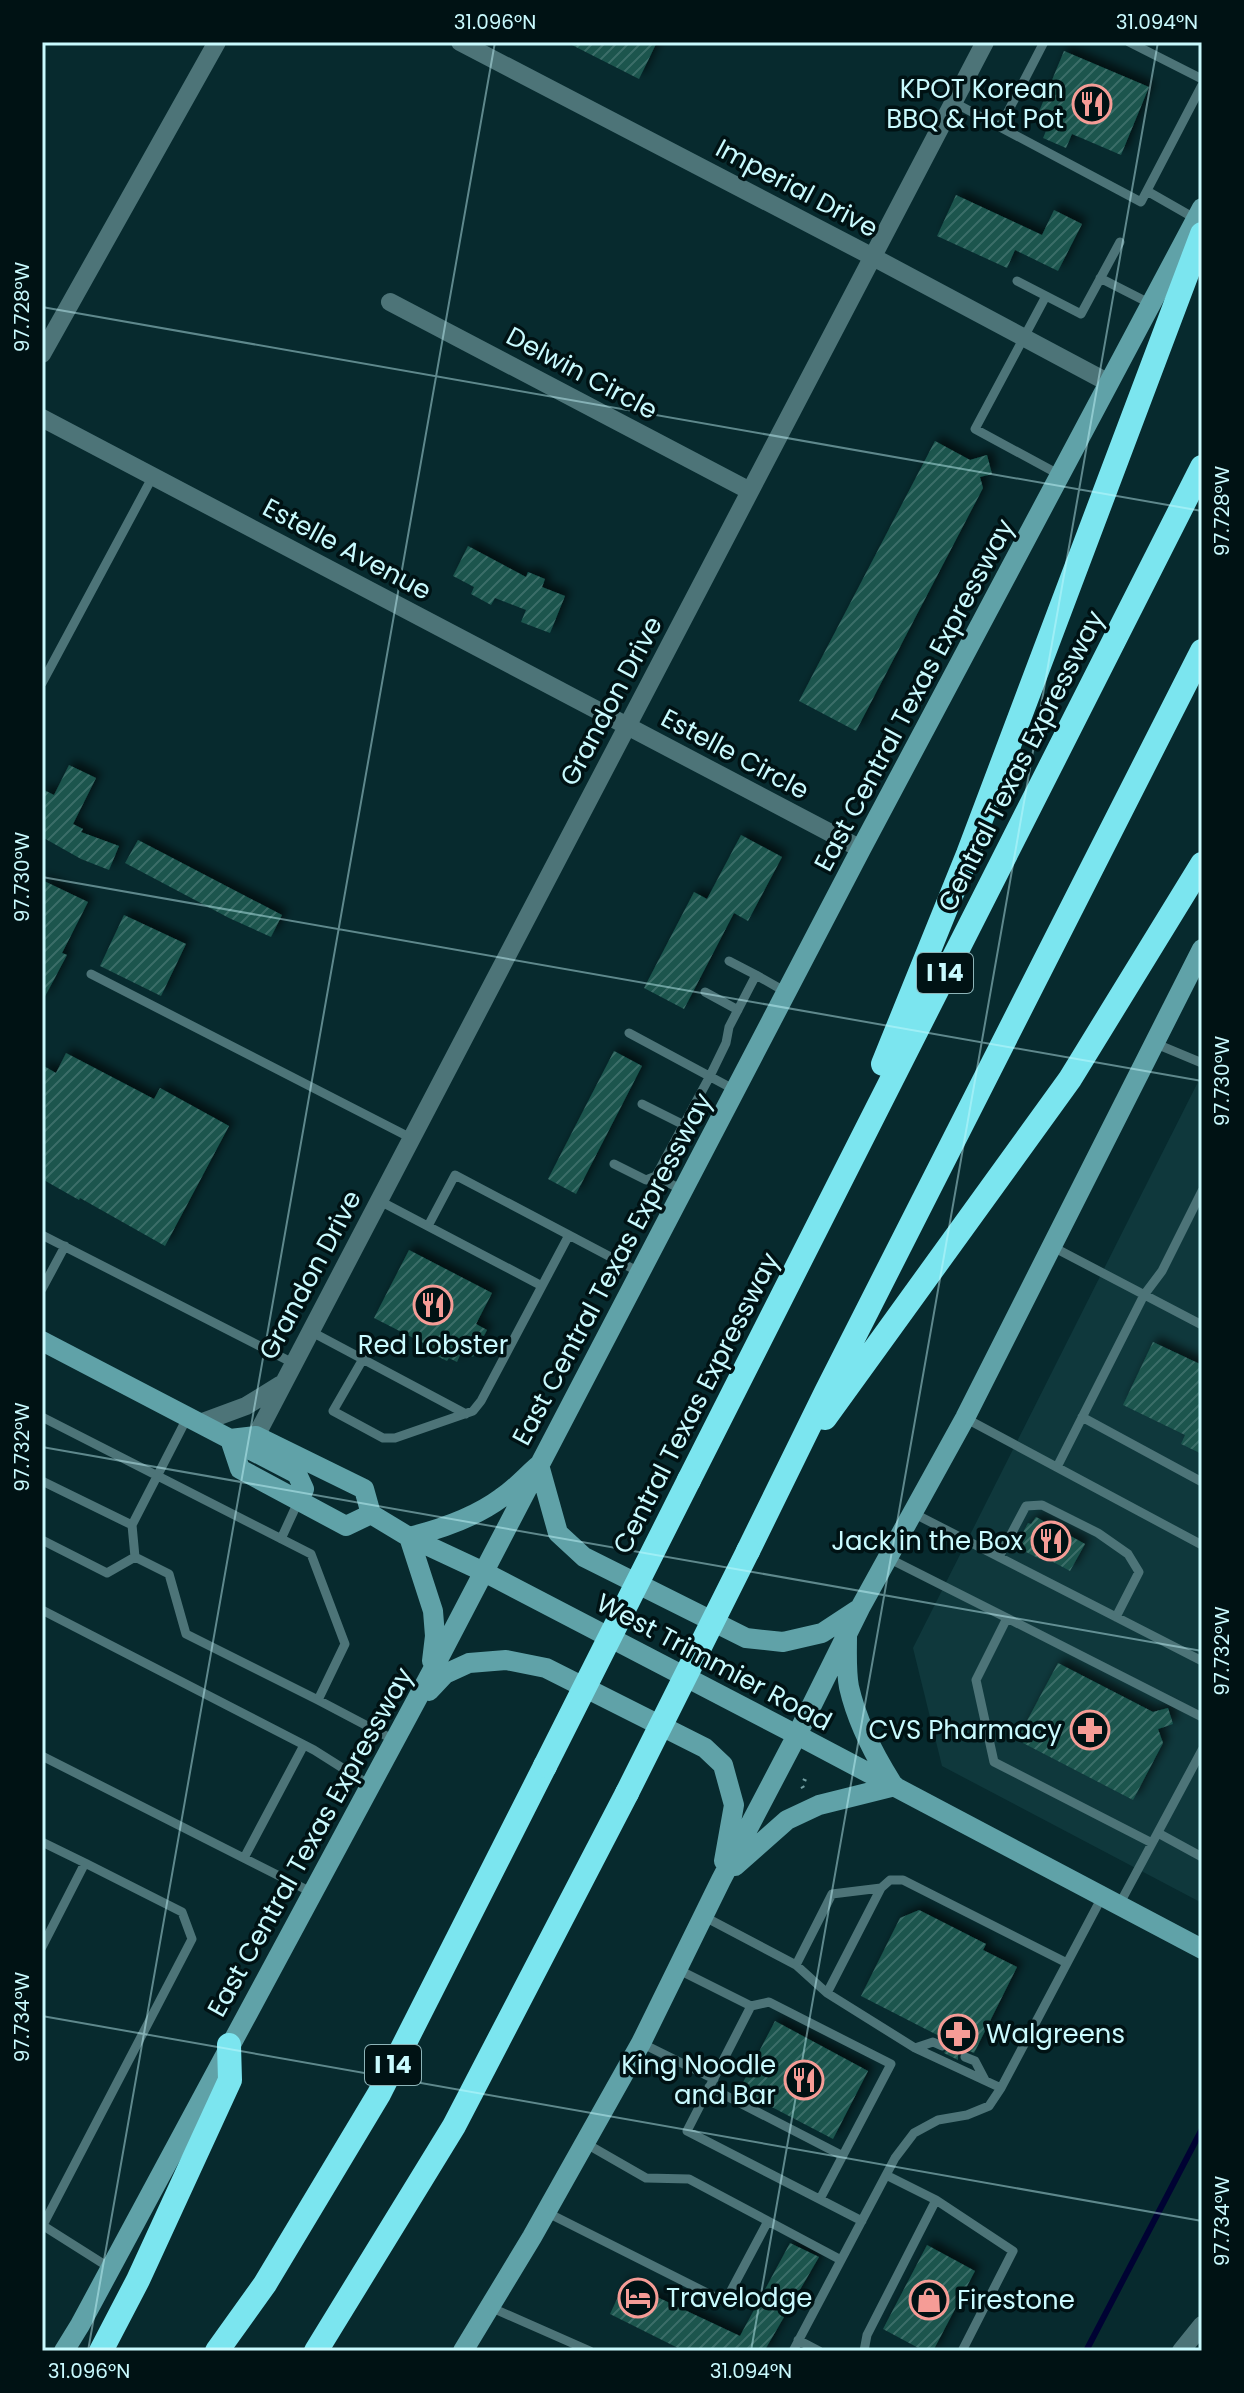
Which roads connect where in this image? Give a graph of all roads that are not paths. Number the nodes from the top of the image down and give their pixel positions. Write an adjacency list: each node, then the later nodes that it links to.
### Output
1 (217, 42): 19 (street)
2 (460, 42): 12 (street, Imperial Drive)
3 (985, 42): 7 (street, Grandon Drive)
4 (1044, 42): 8 (lane)
5 (1129, 42): 6 (lane)
6 (1202, 82): 9 (lane)
7 (953, 102): 8 (lane); 12 (street, Grandon Drive)
8 (1000, 127): 9 (lane)
9 (1147, 191): 10 (lane)
10 (1200, 220): 17 (main road, East Central Texas Expressway); 44 (highway)
11 (1120, 242): 13 (lane)
12 (873, 257): 18 (street, Imperial Drive); 25 (street, Grandon Drive)
13 (1100, 278): 15 (lane); 17 (lane)
14 (1017, 281): 15 (lane)
15 (1046, 296): 18 (lane)
16 (390, 302): 25 (street, Delwin Circle)
17 (1151, 304): 20 (main road, East Central Texas Expressway)
18 (1024, 338): 20 (street, Imperial Drive); 23 (lane)
19 (42, 354)
20 (1109, 383): 23 (main road, East Central Texas Expressway)
21 (42, 418): 24 (street, Estelle Avenue)
22 (1202, 467): 44 (highway, Central Texas Expressway / I 14)
23 (1060, 475): 29 (main road, East Central Texas Expressway)
24 (153, 476): 27 (lane); 28 (street, Estelle Avenue)
25 (750, 491): 28 (street, Grandon Drive)
26 (1202, 651): 75 (highway)
27 (42, 683)
28 (627, 726): 29 (street, Estelle Circle); 46 (street, Grandon Drive)
29 (861, 849): 36 (main road, East Central Texas Expressway)
30 (1202, 864): 75 (highway)
31 (1202, 949): 39 (main road)
32 (729, 961): 34 (lane)
33 (91, 974): 46 (lane)
34 (756, 975): 36 (lane); 37 (lane)
35 (705, 992): 37 (lane)
36 (786, 992): 42 (main road, East Central Texas Expressway)
37 (738, 1010): 41 (lane)
38 (629, 1033): 41 (lane)
39 (1154, 1043): 40 (lane); 56 (main road)
40 (1202, 1063)
41 (710, 1076): 42 (lane); 45 (lane)
42 (735, 1090): 49 (main road, East Central Texas Expressway)
43 (642, 1104): 45 (lane)
44 (877, 1107): 151 (highway, Central Texas Expressway / I 14, bridge)
45 (684, 1125): 48 (lane)
46 (411, 1138): 51 (street, Grandon Drive)
47 (614, 1164): 48 (lane)
48 (656, 1176): 49 (lane)
49 (682, 1190): 57 (main road, East Central Texas Expressway)
50 (1202, 1191): 60 (lane)
51 (378, 1200): 52 (lane); 62 (street, Grandon Drive)
52 (428, 1226): 54 (lane); 58 (lane)
53 (42, 1235): 55 (lane)
54 (569, 1235): 57 (lane); 58 (lane)
55 (65, 1246): 59 (lane); 65 (lane)
56 (1053, 1247): 60 (lane); 70 (main road)
57 (639, 1272): 74 (main road, East Central Texas Expressway)
58 (542, 1286): 67 (lane)
59 (42, 1289)
60 (1144, 1295): 61 (lane); 69 (lane)
61 (1202, 1325)
62 (310, 1331): 64 (lane); 65 (street, Grandon Drive)
63 (42, 1341): 71 (main road)
64 (363, 1359): 67 (lane); 67 (lane)
65 (293, 1363): 66 (street, Grandon Drive)
66 (283, 1383): 71 (street, Grandon Drive); 72 (street, Grandon Drive)
67 (466, 1414)
68 (42, 1417): 77 (lane)
69 (1082, 1417): 76 (lane); 79 (lane)
70 (965, 1418): 76 (lane); 81 (main road)
71 (194, 1420): 73 (main road); 77 (lane)
72 (256, 1436): 73 (main road); 82 (main road, West Trimmier Road)
73 (230, 1439): 80 (main road)
74 (539, 1465): 84 (main road); 91 (main road, East Central Texas Expressway); 92 (main road)
75 (790, 1465): 152 (highway, bridge)
76 (1057, 1467): 87 (lane)
77 (158, 1475): 83 (lane); 85 (lane)
78 (42, 1481): 83 (lane)
79 (1202, 1482)
80 (299, 1501): 82 (main road); 85 (lane)
81 (913, 1513): 89 (lane); 90 (main road)
82 (371, 1514): 84 (main road, West Trimmier Road)
83 (132, 1525): 88 (lane)
84 (409, 1537): 91 (main road, West Trimmier Road); 98 (main road)
85 (281, 1539): 99 (lane)
86 (42, 1540): 88 (lane)
87 (1201, 1543)
88 (135, 1557): 99 (lane)
89 (999, 1557): 94 (lane); 94 (lane)
90 (888, 1558): 92 (main road); 95 (lane)
91 (484, 1572): 98 (main road, East Central Texas Expressway); 102 (main road, West Trimmier Road)
92 (860, 1608): 96 (main road)
93 (42, 1610): 104 (lane)
94 (1116, 1617): 97 (lane)
95 (1007, 1618): 101 (lane); 111 (lane)
96 (847, 1635): 102 (main road); 108 (main road)
97 (1202, 1661)
98 (431, 1673): 100 (main road, East Central Texas Expressway)
99 (318, 1700): 103 (lane)
100 (409, 1712): 103 (main road, East Central Texas Expressway); 115 (main road)
101 (1202, 1717)
102 (797, 1735): 108 (main road, West Trimmier Road); 115 (main road)
103 (394, 1740): 107 (main road, East Central Texas Expressway)
104 (304, 1745): 107 (lane); 113 (lane)
105 (1202, 1750): 109 (lane)
106 (42, 1756): 113 (lane)
107 (371, 1786): 117 (main road, East Central Texas Expressway)
108 (895, 1786): 115 (main road); 118 (main road, West Trimmier Road)
109 (1158, 1833): 111 (lane); 112 (lane)
110 (42, 1842): 114 (lane)
111 (1152, 1843): 118 (lane)
112 (1202, 1857)
113 (244, 1858): 117 (lane)
114 (85, 1863): 120 (lane); 143 (lane)
115 (721, 1880): 119 (main road)
116 (881, 1888): 122 (lane); 123 (lane); 125 (lane)
117 (313, 1893): 128 (main road, East Central Texas Expressway)
118 (1110, 1900): 121 (main road, West Trimmier Road); 122 (lane)
119 (703, 1916): 123 (lane); 124 (main road)
120 (42, 1947)
121 (1202, 1949)
122 (1067, 1963): 134 (lane)
123 (796, 1965): 125 (lane)
124 (677, 1969): 126 (lane); 127 (main road)
125 (827, 1993): 130 (lane)
126 (751, 2006): 133 (lane); 136 (lane)
127 (641, 2043): 133 (lane); 135 (main road)
128 (229, 2045): 145 (main road, East Central Texas Expressway); 150 (highway)
129 (942, 2046): 130 (lane)
130 (915, 2048): 132 (lane)
131 (965, 2057): 132 (lane)
132 (985, 2080): 134 (lane)
133 (712, 2083): 136 (lane); 138 (lane)
134 (1001, 2088): 137 (lane)
135 (585, 2143): 140 (main road); 141 (lane)
136 (843, 2156): 138 (lane)
137 (886, 2175): 139 (lane); 142 (lane)
138 (820, 2199): 142 (lane)
139 (936, 2200): 157 (lane); 158 (lane)
140 (546, 2212): 141 (lane); 146 (main road)
141 (768, 2221): 144 (lane)
142 (862, 2221): 144 (lane)
143 (42, 2225): 145 (lane)
144 (841, 2260): 148 (lane)
145 (110, 2268): 149 (main road, East Central Texas Expressway)
146 (490, 2307): 153 (main road); 154 (lane)
147 (1202, 2325): 159 (street)
148 (798, 2340): 155 (lane); 156 (lane)
149 (64, 2351)
150 (101, 2351)
151 (217, 2351)
152 (316, 2351)
153 (463, 2351)
154 (587, 2351)
155 (793, 2351)
156 (819, 2351)
157 (864, 2351)
158 (962, 2351)
159 (1181, 2351)

